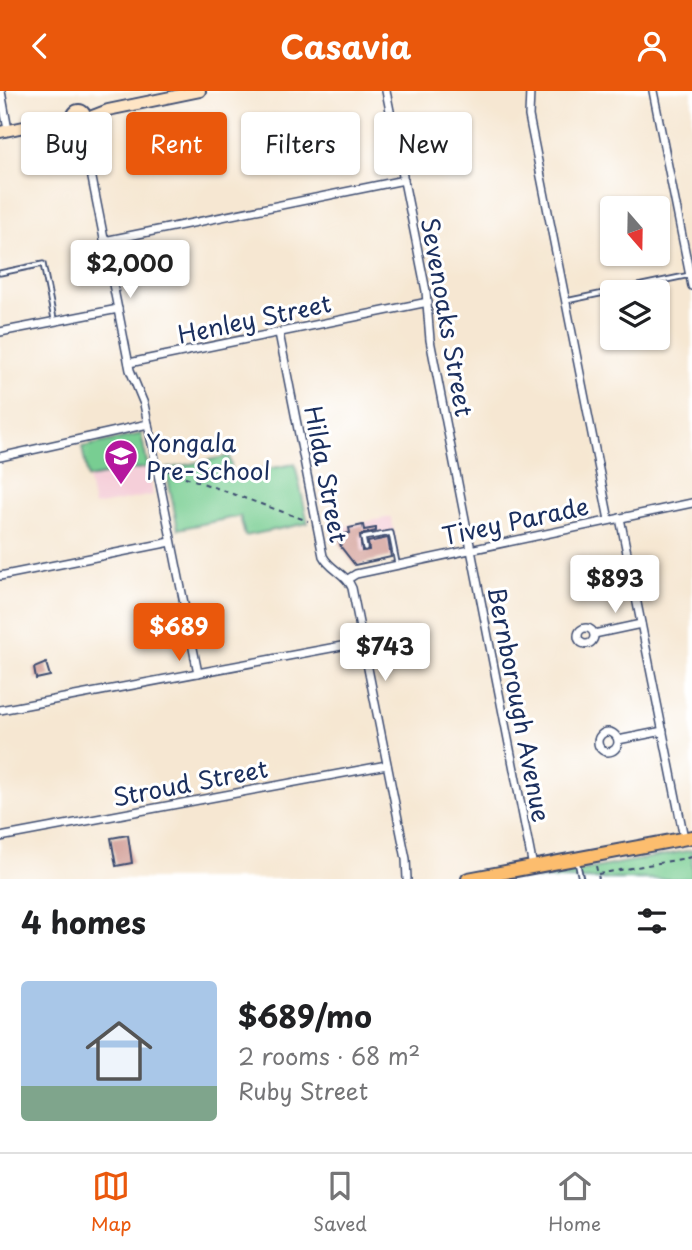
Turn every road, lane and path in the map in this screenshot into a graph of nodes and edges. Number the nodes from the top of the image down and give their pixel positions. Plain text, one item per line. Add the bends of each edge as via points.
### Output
1 (1, 91) edge
2 (200, 91) edge
3 (386, 91) edge
4 (530, 91) edge
5 (653, 91) edge
6 (159, 95) edge
7 (99, 112) edge
8 (4, 131) edge
9 (91, 175) edge
10 (404, 180) junction
11 (104, 241) junction
12 (0, 272) edge
13 (690, 275) junction
14 (692, 286) edge
15 (566, 301) junction
16 (428, 302) junction
17 (118, 309) junction
18 (54, 321) junction
19 (0, 332) edge
20 (279, 333) junction
21 (129, 363) junction
22 (148, 424) junction
23 (0, 457) edge
24 (165, 470) dead end
25 (692, 503) edge
26 (621, 518) junction
27 (308, 520) dead end
28 (609, 520) junction
29 (171, 542) junction
30 (365, 548) dead end
31 (471, 549) junction
32 (398, 565) junction
33 (0, 576) edge
34 (348, 579) junction
35 (642, 624) junction
36 (594, 634) dead end
37 (363, 642) junction
38 (198, 673) junction
39 (0, 710) edge
40 (663, 731) junction
41 (618, 740) dead end
42 (387, 765) junction
43 (0, 837) edge
44 (688, 838) edge
45 (692, 857) edge
46 (577, 859) junction
47 (596, 866) dead end
48 (533, 867) junction
49 (598, 874) junction
50 (410, 879) edge
51 (468, 879) edge
52 (581, 879) edge
53 (598, 879) edge

1 - 8 street
2 - 6 street
3 - 10 street, Sevenoaks Street
4 - 15 street via 529,116
5 - 13 street
6 - 7 street
9 - 11 street
10 - 11 street
10 - 16 street, Sevenoaks Street
11 - 17 street
12 - 18 lane via 43,264
13 - 14 street
13 - 15 lane
15 - 28 street
16 - 20 street, Henley Street
16 - 31 street, Sevenoaks Street via 430,340
17 - 18 street
17 - 21 street
18 - 19 street
20 - 21 street, Henley Street
20 - 34 street, Hilda Street via 323,556
21 - 22 street
22 - 23 street
22 - 29 street
24 - 27 path
25 - 26 street, Tivey Parade
26 - 28 street, Tivey Parade
26 - 35 street
28 - 31 street, Tivey Parade
29 - 33 street
29 - 38 street
30 - 32 lane via 363,538 391,533
31 - 32 street, Tivey Parade
31 - 48 street, Bernborough Avenue
32 - 34 street, Tivey Parade
34 - 37 street
35 - 36 street
35 - 40 street
37 - 38 street
37 - 42 street
38 - 39 street
40 - 41 street
40 - 44 street
42 - 43 street, Stroud Street
42 - 50 street
44 - 46 main road
45 - 49 path
46 - 48 main road
46 - 52 lane
47 - 49 path
48 - 51 main road
49 - 53 path

